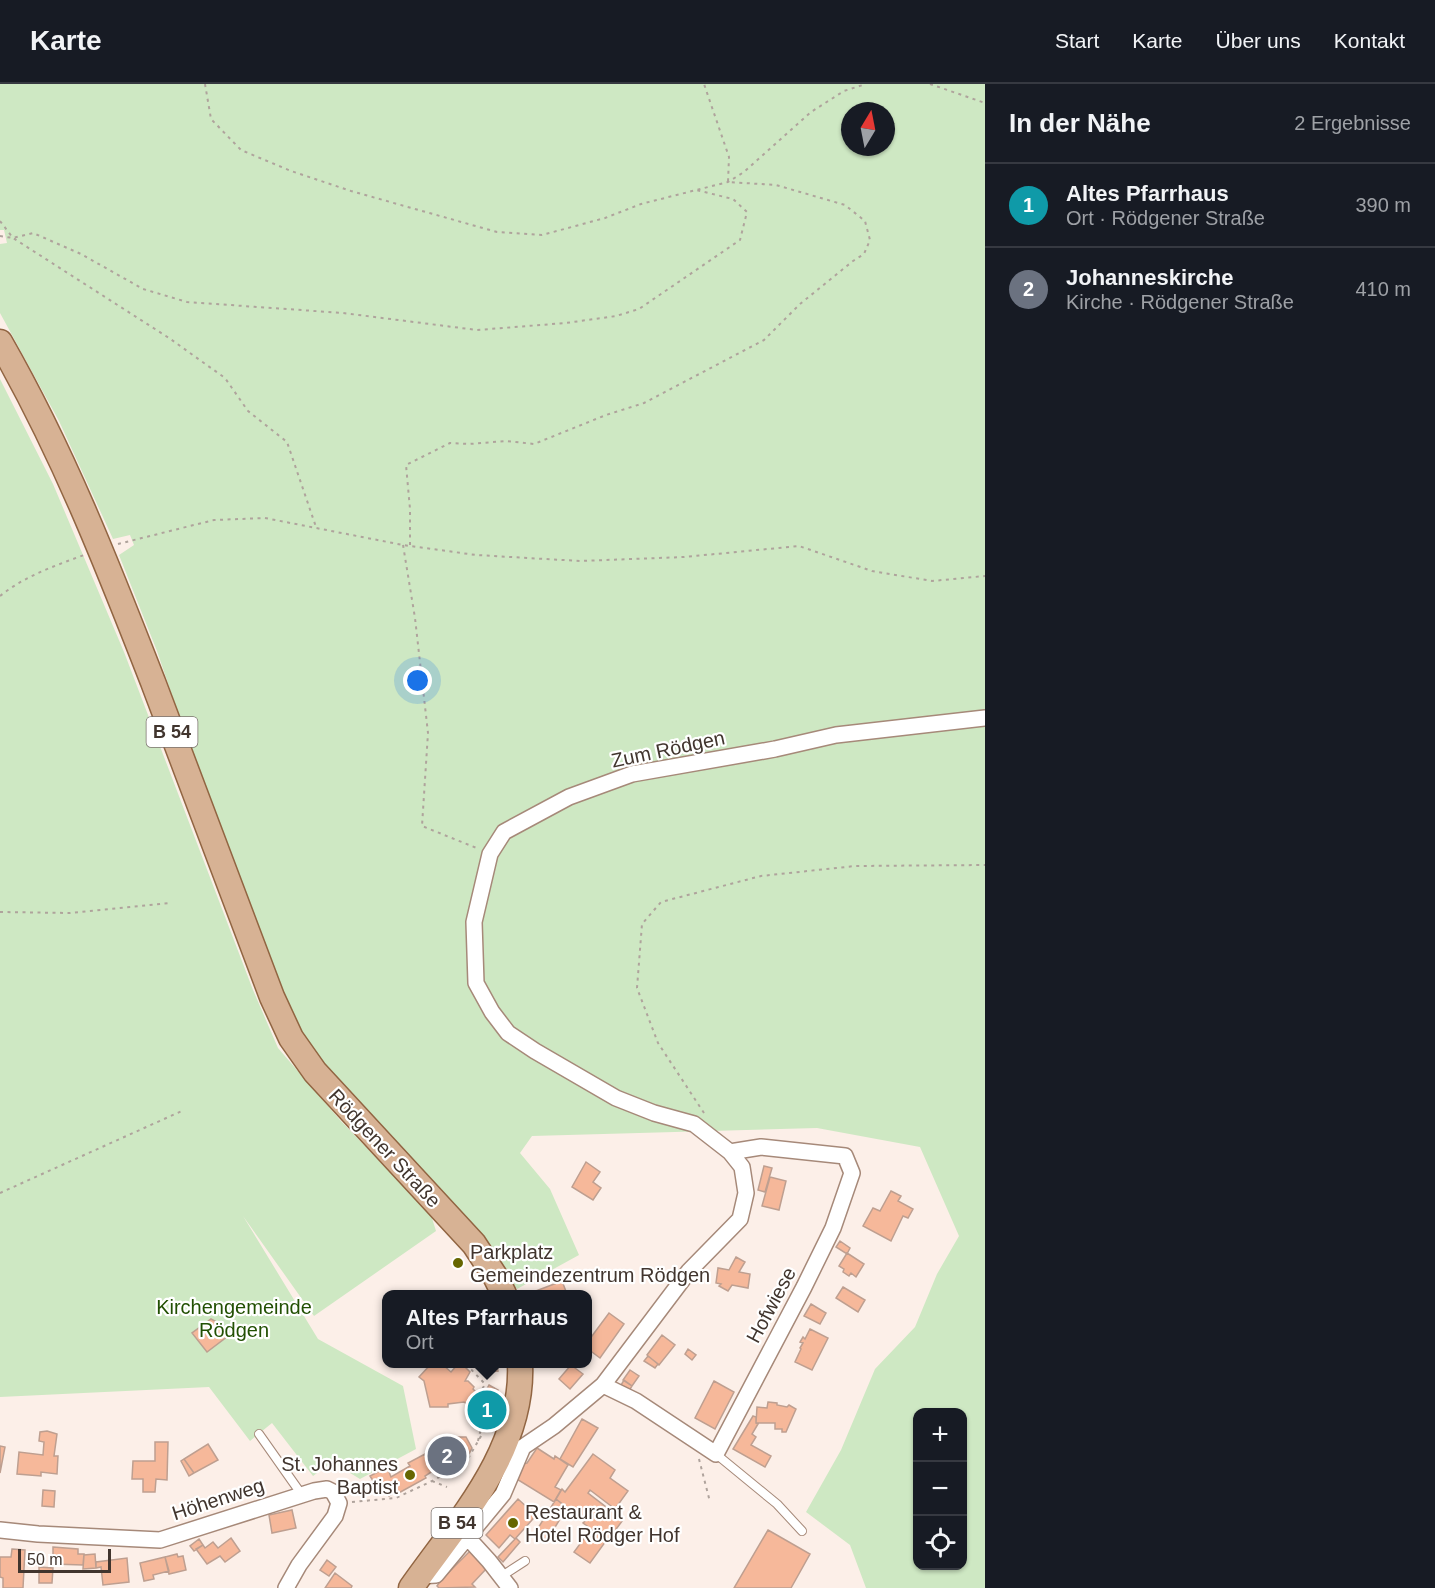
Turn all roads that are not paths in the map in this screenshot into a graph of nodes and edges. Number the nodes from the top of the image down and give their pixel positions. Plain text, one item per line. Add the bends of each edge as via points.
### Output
1 (0, 342) edge
2 (985, 718) edge
3 (730, 1152) junction
4 (502, 1290) edge
5 (520, 1368) edge
6 (603, 1385) junction
7 (259, 1434) dead end
8 (523, 1447) junction
9 (716, 1454) junction
10 (500, 1455) junction
11 (302, 1495) junction
12 (0, 1530) edge
13 (802, 1531) dead end
14 (468, 1538) junction
15 (525, 1562) dead end
16 (415, 1582) edge
17 (506, 1582) edge
18 (286, 1588) edge

1 - 4 main road, Rödgener Straße / B 54 via 32,397 102,550 291,1038 315,1072 474,1244
2 - 3 street, Zum Rödgen via 836,735 633,774 569,797 504,832 490,854 474,922 476,983 508,1033 616,1098 694,1125
3 - 6 street via 742,1167 746,1193 740,1219 689,1271
3 - 9 street, Hofwiese via 761,1147 845,1156 852,1173 833,1228
5 - 10 main road, B 54 via 515,1416
6 - 8 street
6 - 9 street via 636,1401
7 - 11 lane
8 - 10 street
8 - 14 street via 503,1494
9 - 13 lane via 777,1504
10 - 16 main road, B 54 via 481,1490
11 - 12 street, Höhenweg via 160,1540
11 - 18 street, Höhenweg via 327,1489 339,1503 335,1516
14 - 16 street via 436,1575
14 - 17 street
15 - 17 lane

